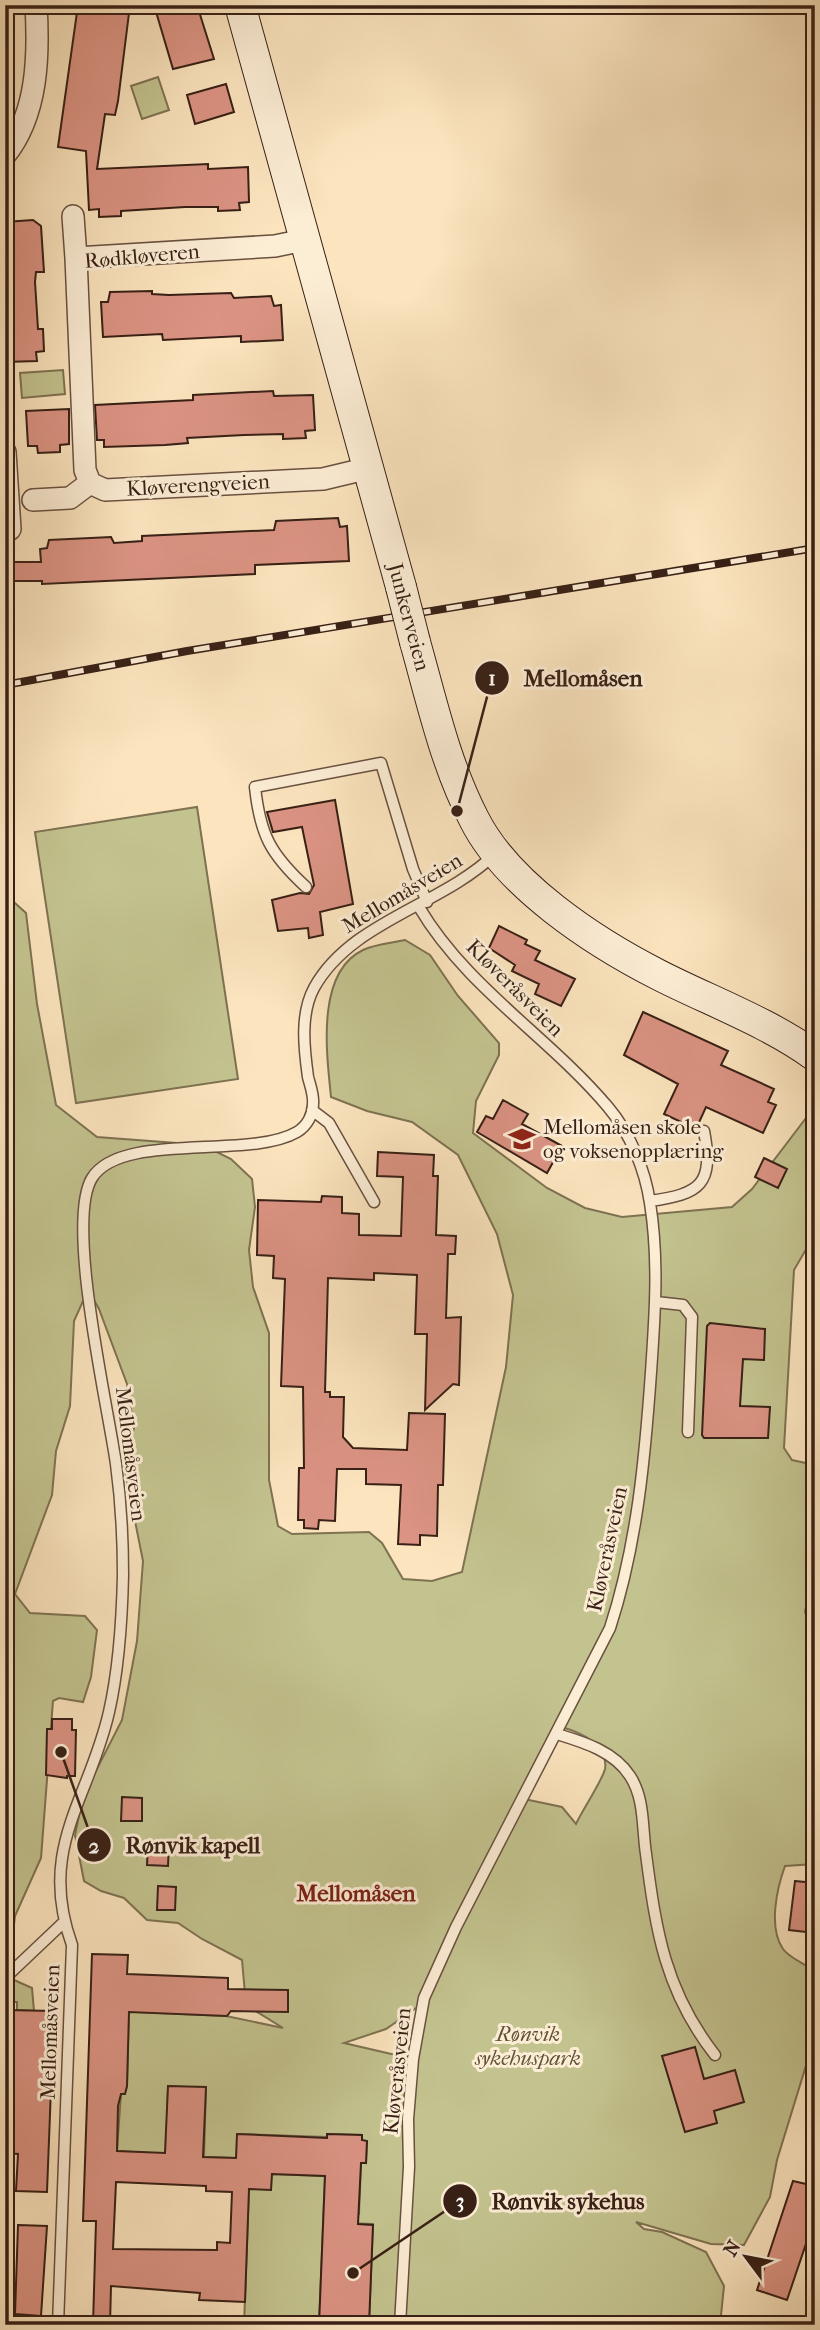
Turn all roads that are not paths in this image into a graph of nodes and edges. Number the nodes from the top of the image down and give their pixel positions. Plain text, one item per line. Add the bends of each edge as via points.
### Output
1 (36, 5) edge
2 (240, 5) edge
3 (7, 150) edge
4 (73, 216) dead end
5 (304, 240) junction
6 (76, 258) junction
7 (5, 452) edge
8 (369, 468) junction
9 (90, 483) junction
10 (33, 500) dead end
11 (10, 528) dead end
12 (497, 853) junction
13 (306, 887) dead end
14 (423, 904) junction
15 (815, 1056) edge
16 (312, 1110) junction
17 (704, 1131) dead end
18 (650, 1200) junction
19 (374, 1202) dead end
20 (656, 1302) junction
21 (688, 1432) dead end
22 (557, 1734) junction
23 (64, 1922) junction
24 (7, 1976) edge
25 (715, 2055) dead end
26 (58, 2325) edge
27 (400, 2325) edge

1 - 3 street via 38,39 26,122
2 - 5 street, Junkerveien
4 - 6 street
5 - 6 street, Rødkløveren via 275,246
5 - 8 street, Junkerveien
6 - 9 street, Rødkløveren via 85,470
7 - 11 street
8 - 9 street, Kløverengveien via 323,479 104,490
8 - 12 street, Junkerveien, bridge via 448,760 474,819
9 - 10 street via 70,498
12 - 14 lane, Mellomåsveien via 476,872
12 - 15 street, Junkerveien via 591,938
13 - 14 lane, Kløveråsveien via 266,842 255,787 381,763
14 - 16 lane, Mellomåsveien via 344,950 312,992 304,1035
14 - 18 lane, Kløveråsveien via 435,934 608,1107 640,1164
16 - 19 lane via 329,1123
16 - 23 lane, Mellomåsveien via 310,1120 297,1132 282,1137 117,1157 94,1175 84,1197 87,1281 116,1464 123,1576 109,1712 62,1848
17 - 18 lane via 709,1156 700,1183 682,1196
18 - 20 lane, Kløveråsveien
20 - 21 lane via 683,1305 692,1317
20 - 22 lane, Kløveråsveien via 648,1424 622,1591 610,1628
22 - 25 lane via 608,1754 629,1774 640,1796 662,1954 698,2033
22 - 27 lane, Kløveråsveien via 424,1998 408,2119
23 - 24 lane
23 - 26 lane, Mellomåsveien via 72,1945

